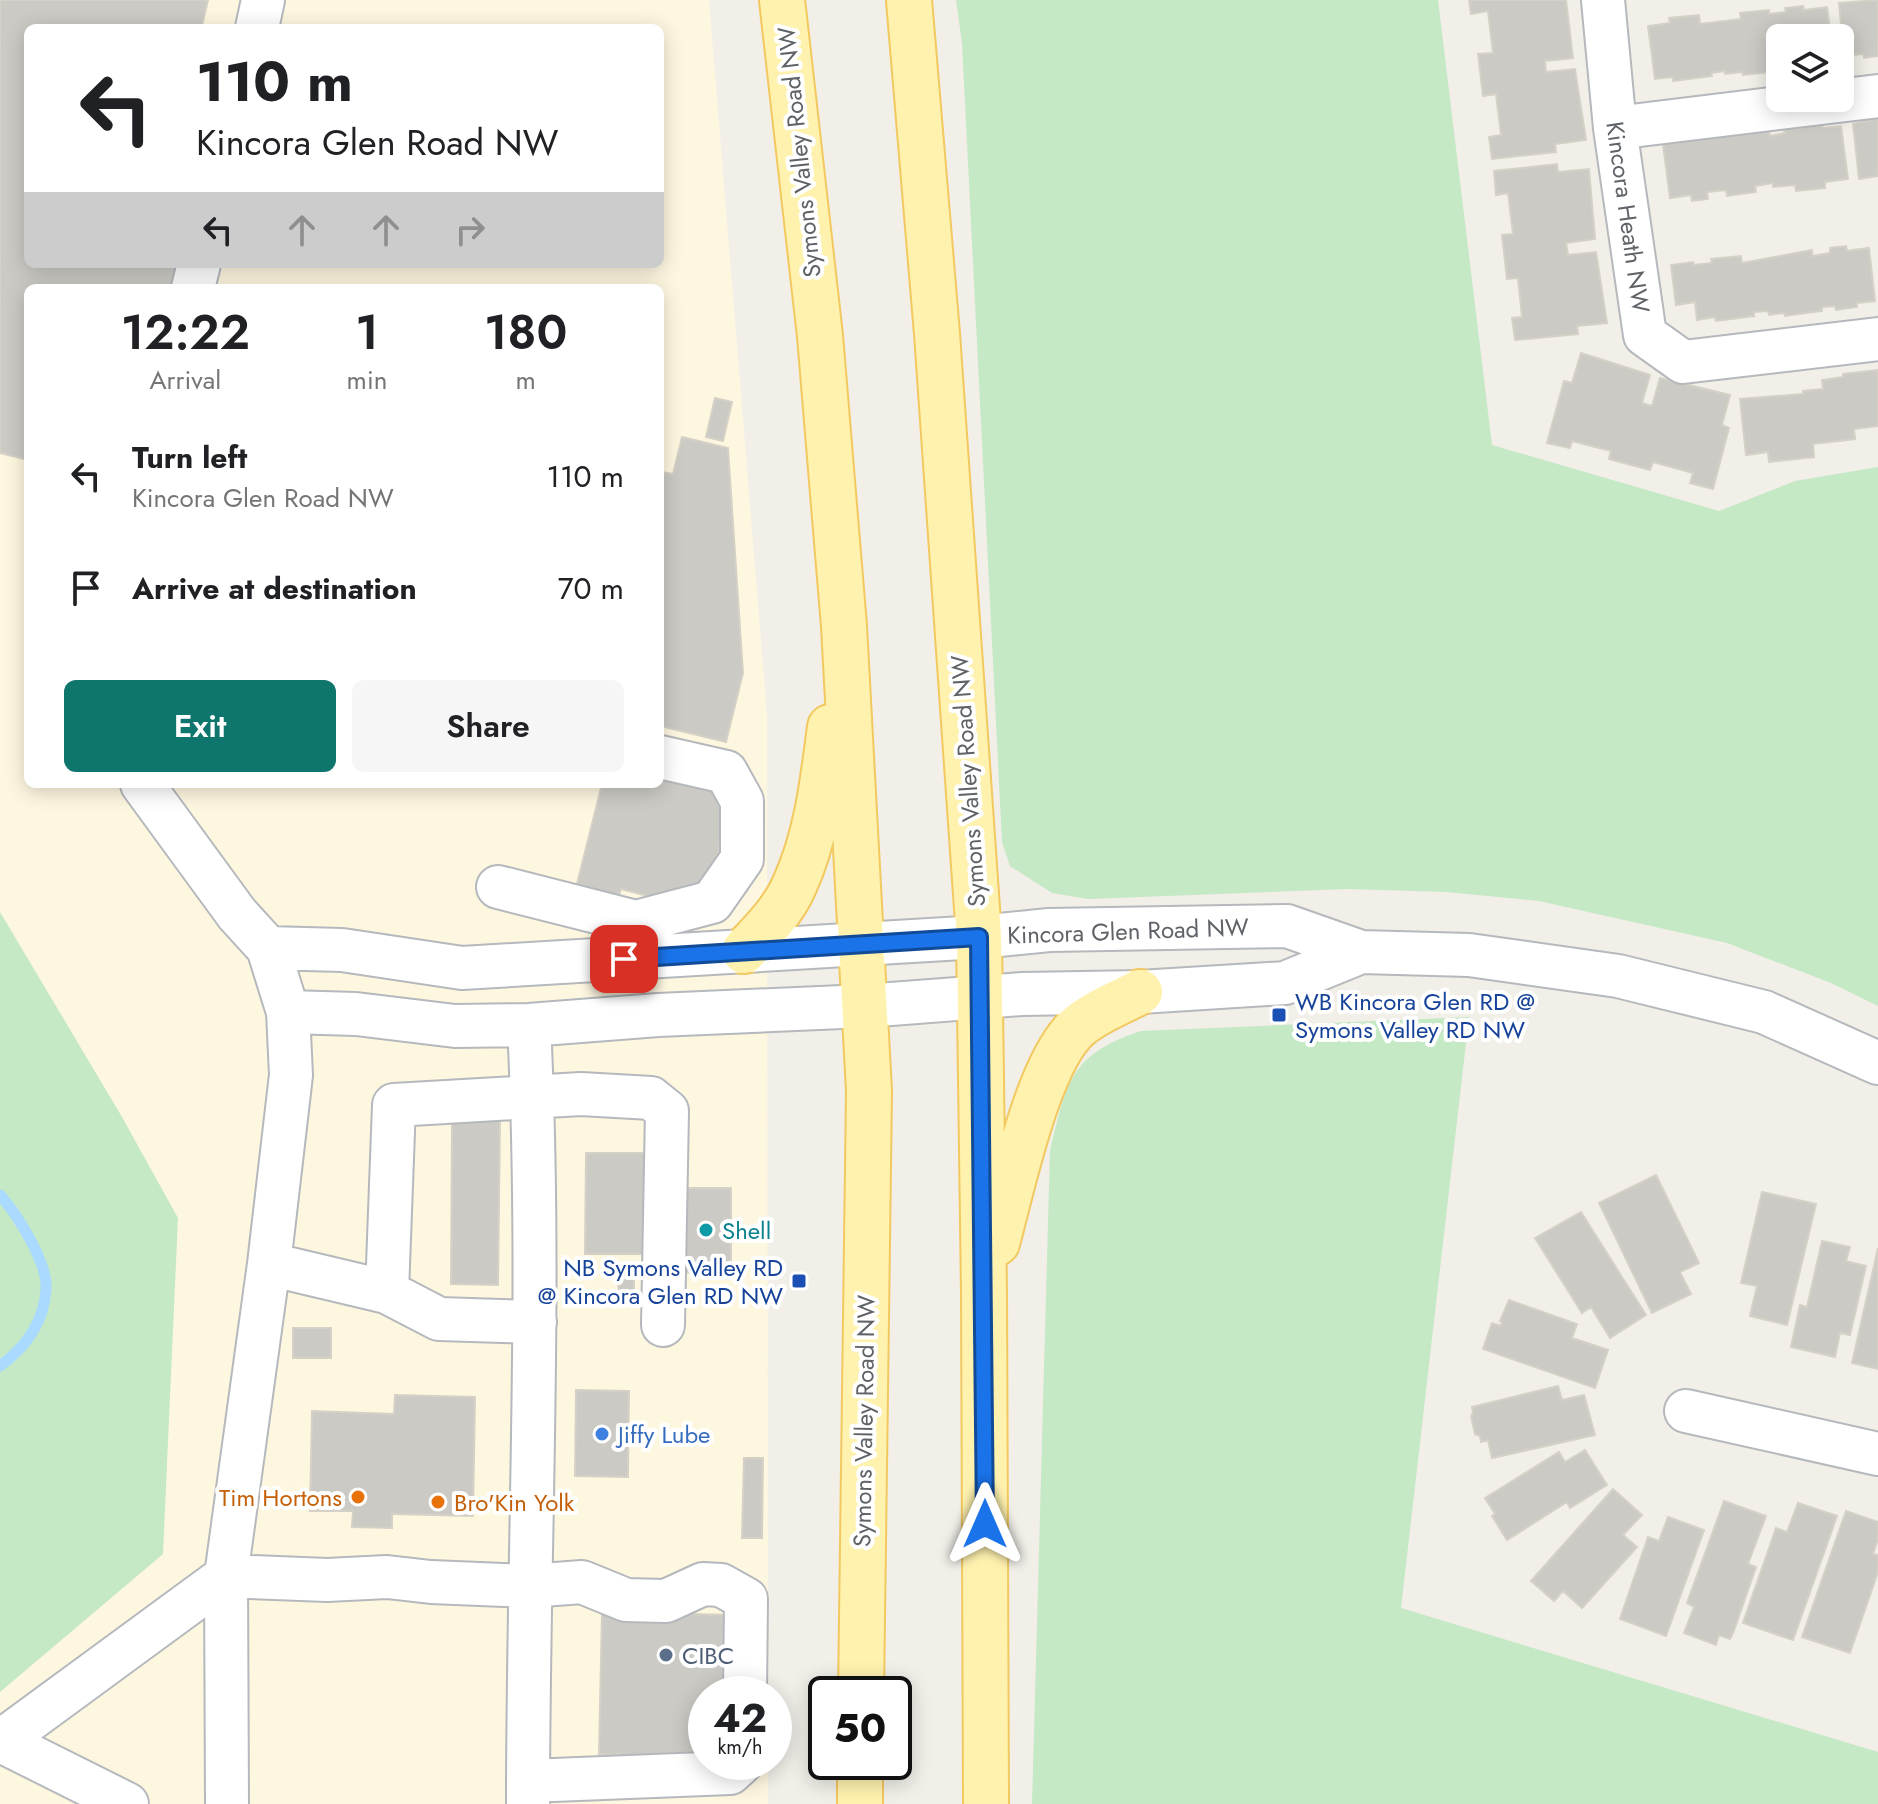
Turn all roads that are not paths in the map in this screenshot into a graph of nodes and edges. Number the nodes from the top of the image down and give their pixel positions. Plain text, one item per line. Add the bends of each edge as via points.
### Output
1 (263, 0) edge
2 (782, 0) edge
3 (909, 0) edge
4 (1603, 0) edge
5 (258, 24) edge
6 (1878, 96) edge
7 (1615, 128) junction
8 (1878, 339) edge
9 (844, 626) junction
10 (664, 758) edge
11 (145, 788) edge
12 (498, 887) dead end
13 (979, 937) junction
14 (862, 944) junction
15 (268, 948) junction
16 (744, 951) junction
17 (1361, 952) junction
18 (1140, 992) junction
19 (981, 998) junction
20 (865, 1006) junction
21 (288, 1012) junction
22 (529, 1025) junction
23 (1878, 1063) edge
24 (532, 1097) junction
25 (269, 1264) junction
26 (387, 1292) junction
27 (984, 1292) junction
28 (535, 1322) junction
29 (663, 1325) dead end
30 (1686, 1411) dead end
31 (1878, 1454) edge
32 (226, 1576) junction
33 (529, 1586) junction
34 (745, 1676) edge
35 (861, 1676) edge
36 (688, 1777) edge
37 (860, 1780) edge
38 (528, 1793) edge
39 (127, 1804) edge
40 (227, 1804) edge
41 (860, 1804) edge
42 (986, 1804) edge

1 - 5 street
2 - 9 main road, Symons Valley Road NW via 820,336
3 - 13 main road, Symons Valley Road NW
4 - 7 street, Kincora Heath NW
6 - 7 street
7 - 8 street, Kincora Heath NW via 1645,335 1683,362
9 - 14 main road, Symons Valley Road NW
9 - 16 main road via 819,811 794,886 774,919
10 - 12 street via 726,772 742,801 742,859 712,902 636,922
11 - 15 street
13 - 14 street, Kincora Glen Road NW
13 - 17 street, Kincora Glen Road NW via 1049,930 1287,926
13 - 19 main road, Symons Valley Road NW
14 - 16 street, Kincora Glen Road NW
14 - 20 main road, Symons Valley Road NW
15 - 16 street, Kincora Glen Road NW via 342,950 462,968
15 - 21 street
17 - 18 street, Kincora Glen Road NW via 1285,983
17 - 23 street, Kincora Glen Road NW via 1469,955 1618,976 1764,1012
18 - 19 street, Kincora Glen Road NW
18 - 27 main road via 1080,1025 1041,1088
19 - 20 street, Kincora Glen Road NW
19 - 27 main road, Symons Valley Road NW
20 - 22 street, Kincora Glen Road NW
20 - 35 main road, Symons Valley Road NW via 869,1091
21 - 22 street, Kincora Glen Road NW via 455,1026
21 - 25 street via 291,1075
22 - 24 street
24 - 26 street via 394,1105
24 - 28 street
24 - 29 street via 651,1098 667,1111
25 - 26 street
25 - 32 street
26 - 28 street via 439,1319
27 - 42 main road, Symons Valley Road NW
28 - 33 street
30 - 31 street
32 - 33 street via 387,1577
32 - 39 street via 1,1741
32 - 40 street
33 - 34 street via 582,1582 626,1600 666,1601 703,1584 721,1585 746,1599
33 - 38 street
36 - 38 street
37 - 41 main road

